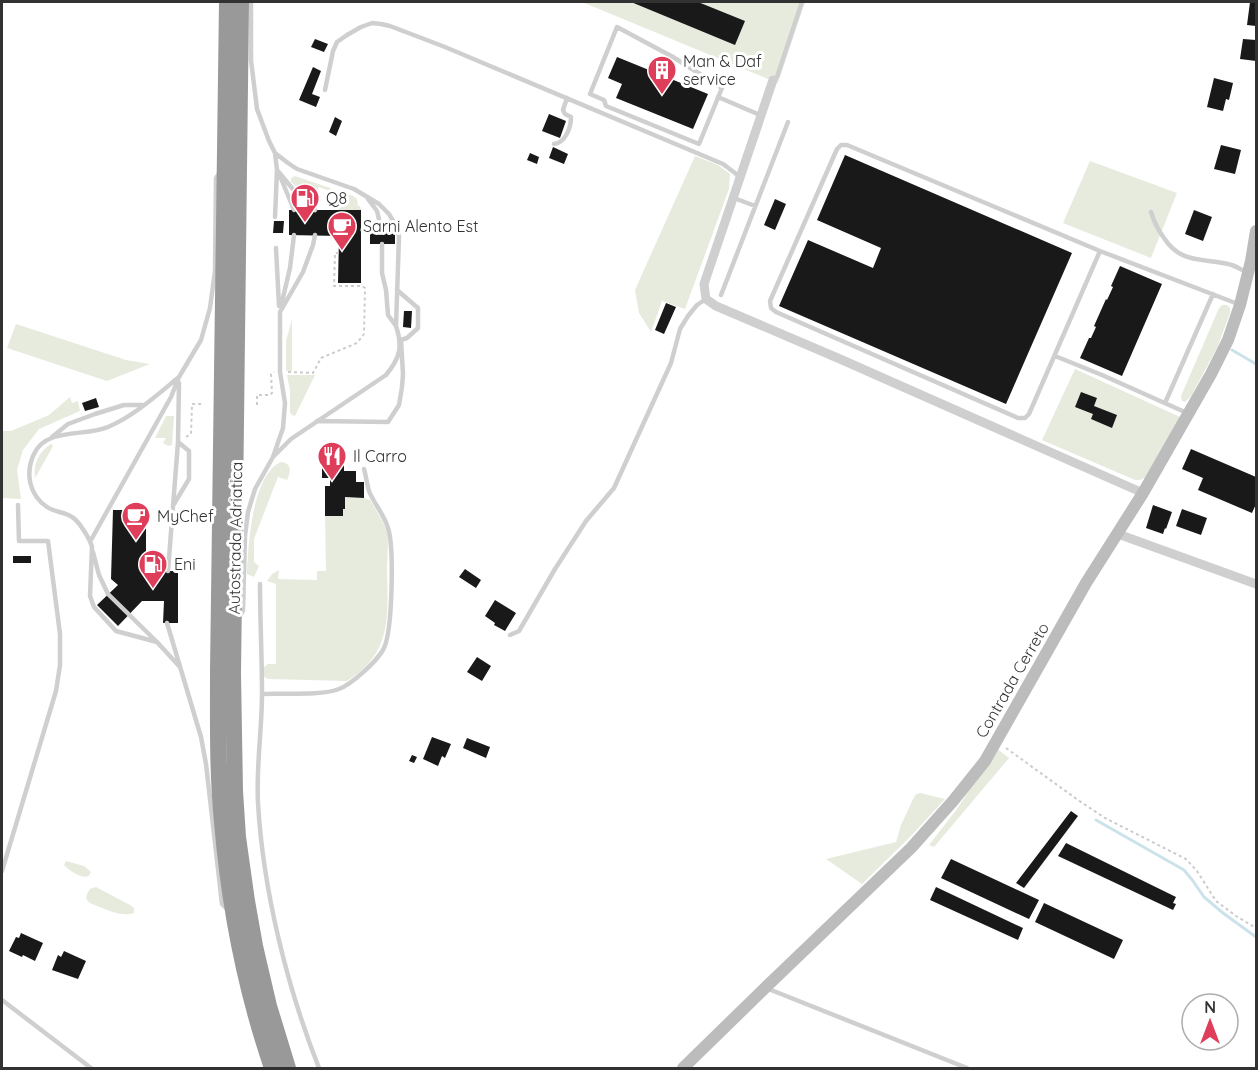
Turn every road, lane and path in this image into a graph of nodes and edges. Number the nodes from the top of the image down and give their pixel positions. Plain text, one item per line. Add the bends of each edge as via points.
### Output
1 (227, 2) edge
2 (242, 2) edge
3 (251, 2) edge
4 (802, 2) edge
5 (773, 80) joint
6 (326, 90) dead end
7 (718, 97) junction
8 (567, 98) junction
9 (761, 115) junction
10 (788, 122) dead end
11 (554, 144) dead end
12 (275, 153) junction
13 (224, 167) junction
14 (277, 170) junction
15 (740, 179) junction
16 (366, 196) junction
17 (734, 198) junction
18 (755, 206) junction
19 (294, 210) dead end
20 (315, 210) dead end
21 (1151, 212) dead end
22 (275, 217) dead end
23 (1257, 231) edge
24 (382, 232) dead end
25 (294, 235) dead end
26 (315, 236) dead end
27 (382, 244) dead end
28 (276, 248) dead end
29 (1100, 251) junction
30 (339, 253) dead end
31 (1248, 273) junction
32 (397, 291) junction
33 (1212, 294) junction
34 (721, 295) dead end
35 (706, 298) junction
36 (1240, 305) junction
37 (280, 312) junction
38 (396, 326) junction
39 (401, 340) junction
40 (1055, 356) junction
41 (280, 372) junction
42 (180, 377) junction
43 (1165, 403) junction
44 (204, 404) dead end
45 (144, 405) junction
46 (257, 405) dead end
47 (1189, 414) junction
48 (317, 421) junction
49 (50, 438) junction
50 (178, 442) junction
51 (273, 457) junction
52 (364, 469) dead end
53 (1143, 493) junction
54 (18, 505) dead end
55 (173, 506) junction
56 (1118, 534) junction
57 (91, 540) junction
58 (92, 547) junction
59 (168, 571) dead end
60 (260, 584) dead end
61 (1257, 584) edge
62 (167, 623) dead end
63 (234, 624) junction
64 (510, 634) dead end
65 (157, 642) junction
66 (179, 666) junction
67 (262, 694) junction
68 (996, 741) junction
69 (2, 871) edge
70 (233, 917) junction
71 (1257, 928) edge
72 (765, 987) junction
73 (2, 1000) edge
74 (91, 1068) edge
75 (272, 1068) edge
76 (288, 1068) edge
77 (319, 1068) edge
78 (683, 1068) edge
79 (967, 1068) edge

1 - 13 highway, Autostrada Adriatica
2 - 63 highway, Autostrada Adriatica
3 - 12 lane via 254,92
4 - 5 lane
5 - 9 street
6 - 8 lane via 337,42 372,23 401,30
7 - 7 lane via 699,144 606,106 604,100 590,94 617,27 722,88
7 - 9 lane
8 - 11 lane via 563,110 571,122 563,142
8 - 15 lane via 723,164
9 - 15 street
10 - 18 lane
12 - 14 lane
12 - 16 lane via 297,169
13 - 42 lane via 216,178 215,271 210,308 201,340
13 - 70 highway, Autostrada Adriatica via 218,744
14 - 19 lane
14 - 20 lane
14 - 22 lane
15 - 17 street
16 - 24 lane via 377,211
16 - 32 lane via 389,214 396,226
17 - 18 lane
17 - 35 street via 704,284
18 - 34 lane
21 - 31 lane via 1175,251 1229,264
23 - 31 main road, Contrada Cerreto
25 - 37 lane
26 - 37 lane via 303,272
27 - 38 lane via 388,315
28 - 37 lane
29 - 33 lane
29 - 40 lane
29 - 40 lane via 841,145 770,301 776,312 1018,418 1029,414
30 - 41 path via 335,253 334,286 365,288 364,334 357,343 321,358 313,373
31 - 36 main road, Contrada Cerreto
32 - 38 lane
32 - 39 lane via 418,308 418,328
33 - 36 lane
33 - 43 lane
35 - 53 street via 716,306
35 - 64 lane via 680,329 671,363 614,488 586,521 519,631
36 - 47 main road, Contrada Cerreto via 1228,340
37 - 41 lane
38 - 39 lane
39 - 48 lane via 396,363 386,375
39 - 48 lane via 402,387 399,405 388,422
40 - 43 lane
41 - 46 path via 271,374 272,393 257,395
41 - 51 lane via 285,403 283,428
42 - 45 lane
42 - 50 lane
42 - 57 lane
43 - 47 lane
44 - 50 path via 192,404 191,434
45 - 49 lane via 105,428
45 - 49 lane via 124,405 94,414 68,424
47 - 53 main road, Contrada Cerreto
48 - 51 lane
49 - 57 lane via 33,454 30,471 34,495 47,507 74,517
50 - 55 lane
50 - 55 lane via 189,451 189,479
51 - 63 lane via 255,489 248,513 243,611
52 - 67 lane via 391,542 390,610 383,649 341,689 327,693
53 - 56 main road, Contrada Cerreto
54 - 69 lane via 19,541 48,541 60,665
55 - 59 lane
56 - 61 street
56 - 68 main road, Contrada Cerreto
57 - 58 lane
58 - 65 lane via 108,594
58 - 65 lane via 90,596 94,607 117,631
60 - 67 lane
62 - 66 lane
63 - 76 highway, Autostrada Adriatica via 238,837 255,946
65 - 66 lane
66 - 70 lane via 206,764 222,904
67 - 77 lane via 258,800 264,865 286,968
68 - 71 path via 1105,818 1186,859 1216,901
68 - 72 main road, Contrada Cerreto via 953,801 911,848
70 - 75 highway, Autostrada Adriatica via 247,984
72 - 78 main road, Contrada Cerreto
72 - 79 lane
73 - 74 lane

